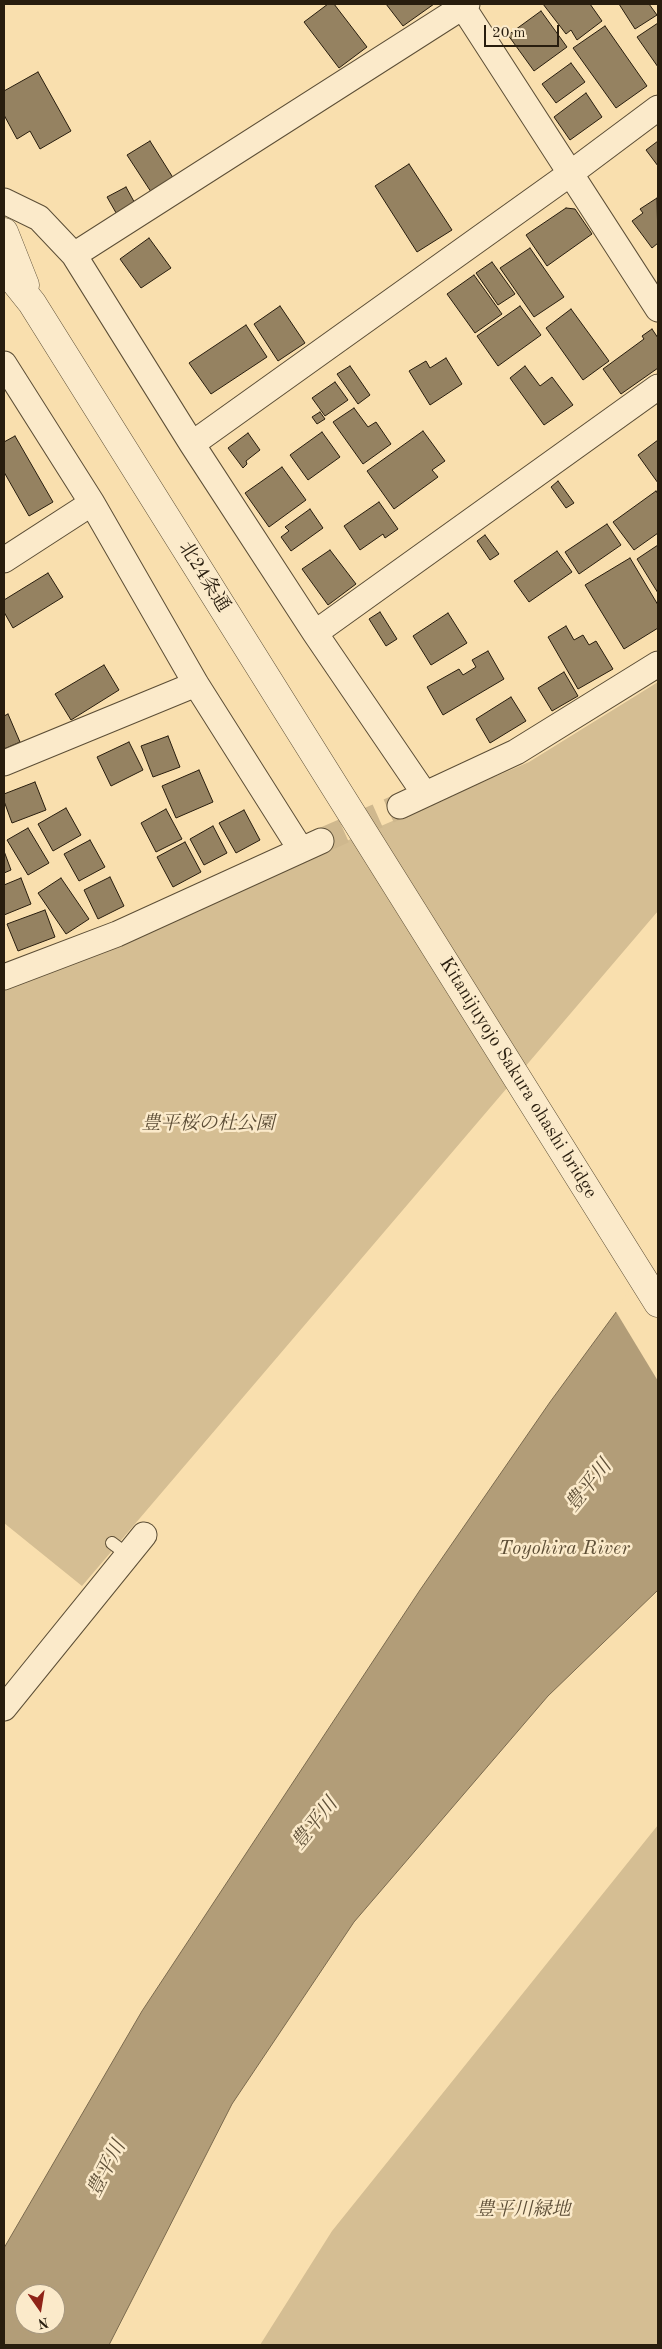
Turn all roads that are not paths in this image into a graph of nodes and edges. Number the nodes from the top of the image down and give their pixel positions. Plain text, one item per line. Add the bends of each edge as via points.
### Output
1 (464, 5) edge
2 (658, 108) edge
3 (571, 173) junction
4 (4, 201) edge
5 (4, 232) edge
6 (74, 255) junction
7 (4, 268) edge
8 (32, 303) junction
9 (658, 309) edge
10 (4, 364) edge
11 (658, 387) edge
12 (192, 444) junction
13 (92, 503) junction
14 (7, 552) edge
15 (315, 633) junction
16 (658, 664) edge
17 (196, 684) junction
18 (4, 764) edge
19 (424, 793) junction
20 (400, 806) tunnel mouth
21 (377, 852) joint
22 (4, 977) edge
23 (658, 1303) edge
24 (144, 1535) dead end
25 (4, 1708) edge

1 - 3 street
1 - 6 street
2 - 3 street
3 - 9 street
3 - 12 street
4 - 6 street via 39,218
5 - 8 street
6 - 12 street
7 - 8 street
8 - 21 street, 北24条通
10 - 13 street
11 - 15 street
12 - 15 street
13 - 14 street
13 - 17 street
15 - 19 street
16 - 19 street via 516,752
17 - 18 street
17 - 22 street via 311,846 117,934
19 - 20 street
21 - 23 street, Kitanijuyojo Sakura ohashi bridge
24 - 25 street via 120,1549

